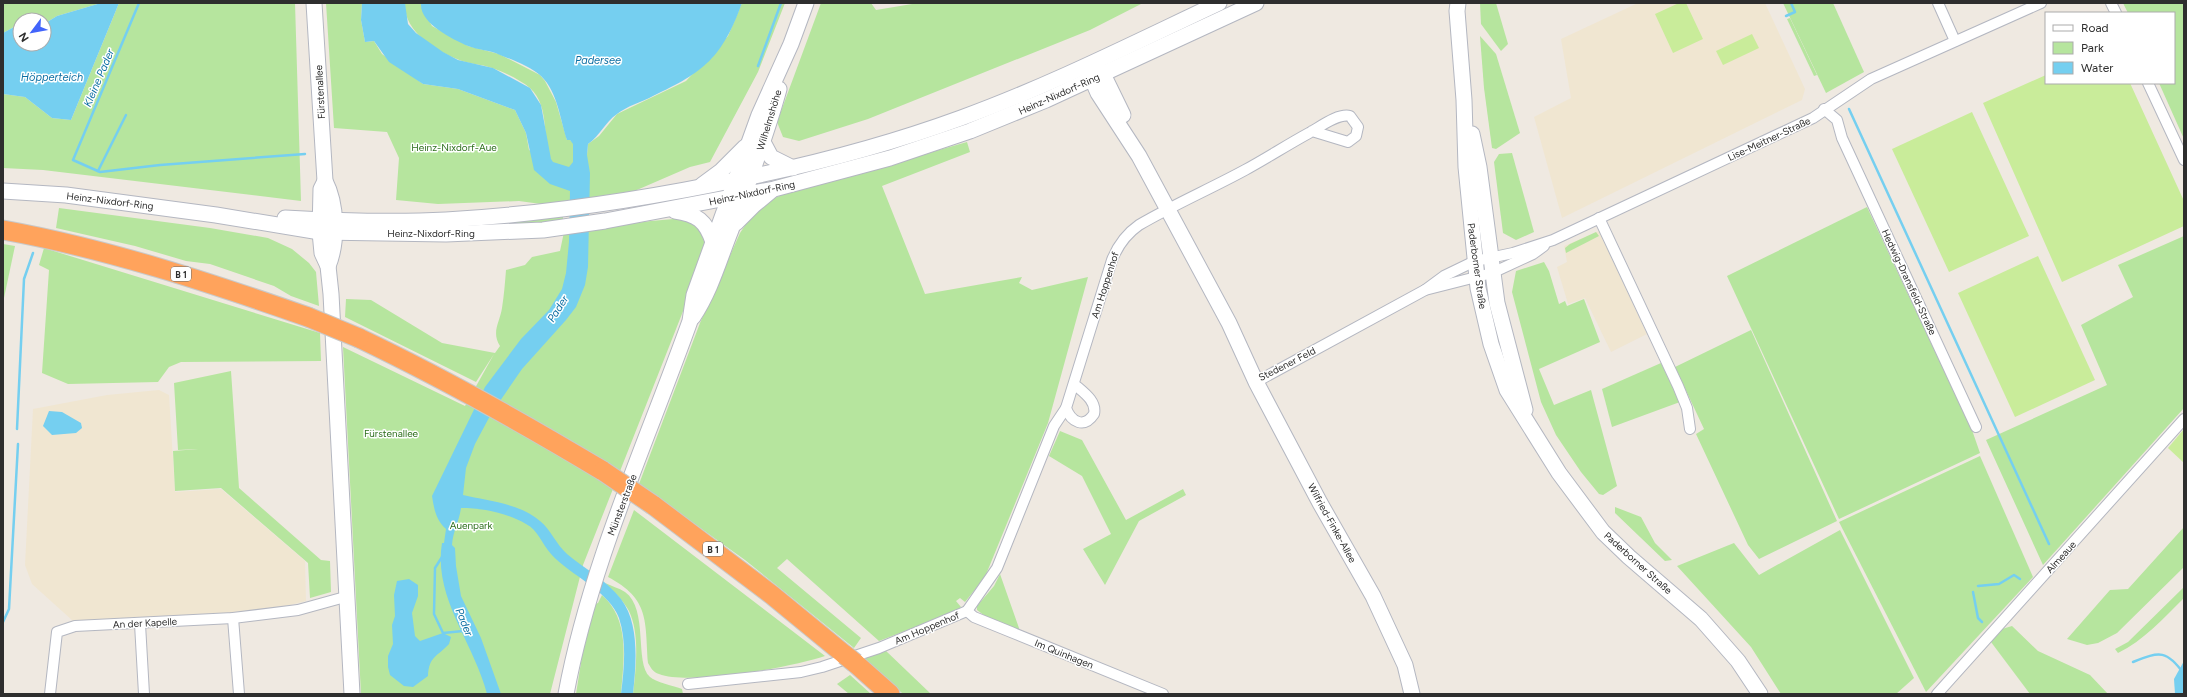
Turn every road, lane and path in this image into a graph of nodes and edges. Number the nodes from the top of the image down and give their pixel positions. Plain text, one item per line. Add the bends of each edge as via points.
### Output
1 (314, 3) edge
2 (806, 3) edge
3 (1219, 3) edge
4 (1256, 3) edge
5 (1938, 3) edge
6 (2041, 3) edge
7 (2111, 3) edge
8 (1456, 6) edge
9 (2116, 12) edge
10 (1955, 41) junction
11 (1090, 63) junction
12 (1098, 77) junction
13 (2148, 84) edge
14 (1464, 100) junction
15 (1827, 112) junction
16 (1312, 131) dead end
17 (756, 142) junction
18 (2184, 160) edge
19 (793, 168) junction
20 (750, 177) junction
21 (736, 180) junction
22 (698, 188) junction
23 (774, 189) junction
24 (3, 191) edge
25 (736, 197) junction
26 (668, 210) junction
27 (1167, 210) junction
28 (1599, 218) junction
29 (327, 226) junction
30 (731, 228) junction
31 (5, 230) edge
32 (1553, 240) junction
33 (713, 242) junction
34 (1490, 258) junction
35 (1475, 261) junction
36 (1492, 273) junction
37 (1477, 277) junction
38 (1425, 290) junction
39 (690, 321) junction
40 (1256, 382) junction
41 (1074, 384) junction
42 (1066, 408) junction
43 (2184, 419) edge
44 (1528, 423) junction
45 (1976, 427) dead end
46 (1690, 429) dead end
47 (345, 597) junction
48 (967, 611) junction
49 (233, 618) junction
50 (140, 624) junction
51 (1405, 665) junction
52 (688, 684) dead end
53 (50, 694) edge
54 (144, 694) edge
55 (238, 694) edge
56 (352, 694) edge
57 (566, 694) edge
58 (890, 694) edge
59 (1163, 694) edge
60 (1412, 694) edge
61 (1421, 694) edge
62 (1760, 694) edge
63 (1937, 694) edge

1 - 29 main road, Fürstenallee via 325,181 321,190
2 - 17 main road, Wilhelmshöhe
3 - 11 main road, Heinz-Nixdorf-Ring
4 - 12 main road, Heinz-Nixdorf-Ring
5 - 10 street
6 - 10 street, Lise-Meitner-Straße
7 - 9 street
8 - 14 main road, Paderborner Straße
10 - 15 street, Lise-Meitner-Straße via 1871,79
11 - 12 main road, Stedener Feld via 1096,66
11 - 19 main road, Heinz-Nixdorf-Ring via 961,118 858,151
12 - 23 main road, Heinz-Nixdorf-Ring via 970,131 856,168
12 - 27 main road, Stedener Feld via 1131,132 1139,156
13 - 18 street
14 - 34 main road, Paderborner Straße via 1479,167
14 - 35 main road, Paderborner Straße via 1466,167
15 - 28 street, Lise-Meitner-Straße
15 - 45 street, Hedwig-Dransfeld-Straße via 1836,134 1842,138
16 - 27 street via 1246,170
17 - 19 main road via 771,157
17 - 20 main road, Wilhelmshöhe
17 - 21 main road, Wilhelmshöhe
17 - 22 main road
19 - 20 main road, Heinz-Nixdorf-Ring
20 - 21 main road, Heinz-Nixdorf-Ring
20 - 25 main road, Wilhelmshöhe
21 - 22 main road, Heinz-Nixdorf-Ring
21 - 25 main road, Münsterstraße
22 - 29 main road, Heinz-Nixdorf-Ring via 604,204 542,211 445,220
23 - 25 main road, Heinz-Nixdorf-Ring
23 - 30 main road via 754,204
24 - 29 main road, Heinz-Nixdorf-Ring via 66,195 216,215
25 - 26 main road, Heinz-Nixdorf-Ring
25 - 30 main road, Münsterstraße
25 - 33 main road, Münsterstraße
26 - 29 main road, Heinz-Nixdorf-Ring via 543,230 446,234
26 - 33 main road via 687,212 700,218 709,230
27 - 40 main road, Stedener Feld via 1229,323
27 - 41 street, Am Hoppenhof via 1138,225 1119,245 1108,270
28 - 32 street, Lise-Meitner-Straße
28 - 46 street via 1678,386 1687,408
29 - 47 main road, Fürstenallee via 322,252 328,266
30 - 39 main road, Münsterstraße via 704,300
31 - 58 highway, B 1, bridge via 52,239 173,271 308,316 460,388 603,471 653,505 760,585
32 - 34 street, Lise-Meitner-Straße
32 - 36 street, Lise-Meitner-Straße via 1533,254
33 - 39 main road, Münsterstraße via 694,295
34 - 35 street, Stedener Feld
34 - 36 main road, Paderborner Straße
35 - 37 main road, Paderborner Straße
35 - 38 street, Stedener Feld via 1444,276
36 - 37 street, Lise-Meitner-Straße
36 - 44 main road, Paderborner Straße via 1500,320
37 - 38 street, Stedener Feld
37 - 44 main road, Paderborner Straße via 1496,360 1507,390
38 - 40 street, Stedener Feld
39 - 57 main road, Münsterstraße via 591,591
40 - 51 main road, Wilfried-Finke-Allee via 1372,596
41 - 42 street, Am Hoppenhof
41 - 42 street via 1091,401 1094,414 1085,422 1079,423 1070,416
42 - 48 street, Am Hoppenhof via 1054,426 997,568
43 - 63 street, Almeaue
44 - 62 main road, Paderborner Straße via 1559,473 1603,532 1701,619 1738,661
47 - 49 street, An der Kapelle via 298,610
47 - 56 main road, Fürstenallee
48 - 52 street, Am Hoppenhof via 879,648 822,667 801,672
48 - 59 street, Im Quinhagen via 980,619
49 - 50 street, An der Kapelle
49 - 55 street
50 - 53 street, An der Kapelle via 75,626 57,632
50 - 54 street
51 - 60 main road, Wilfried-Finke-Allee
51 - 61 main road, Wilfried-Finke-Allee via 1416,679

